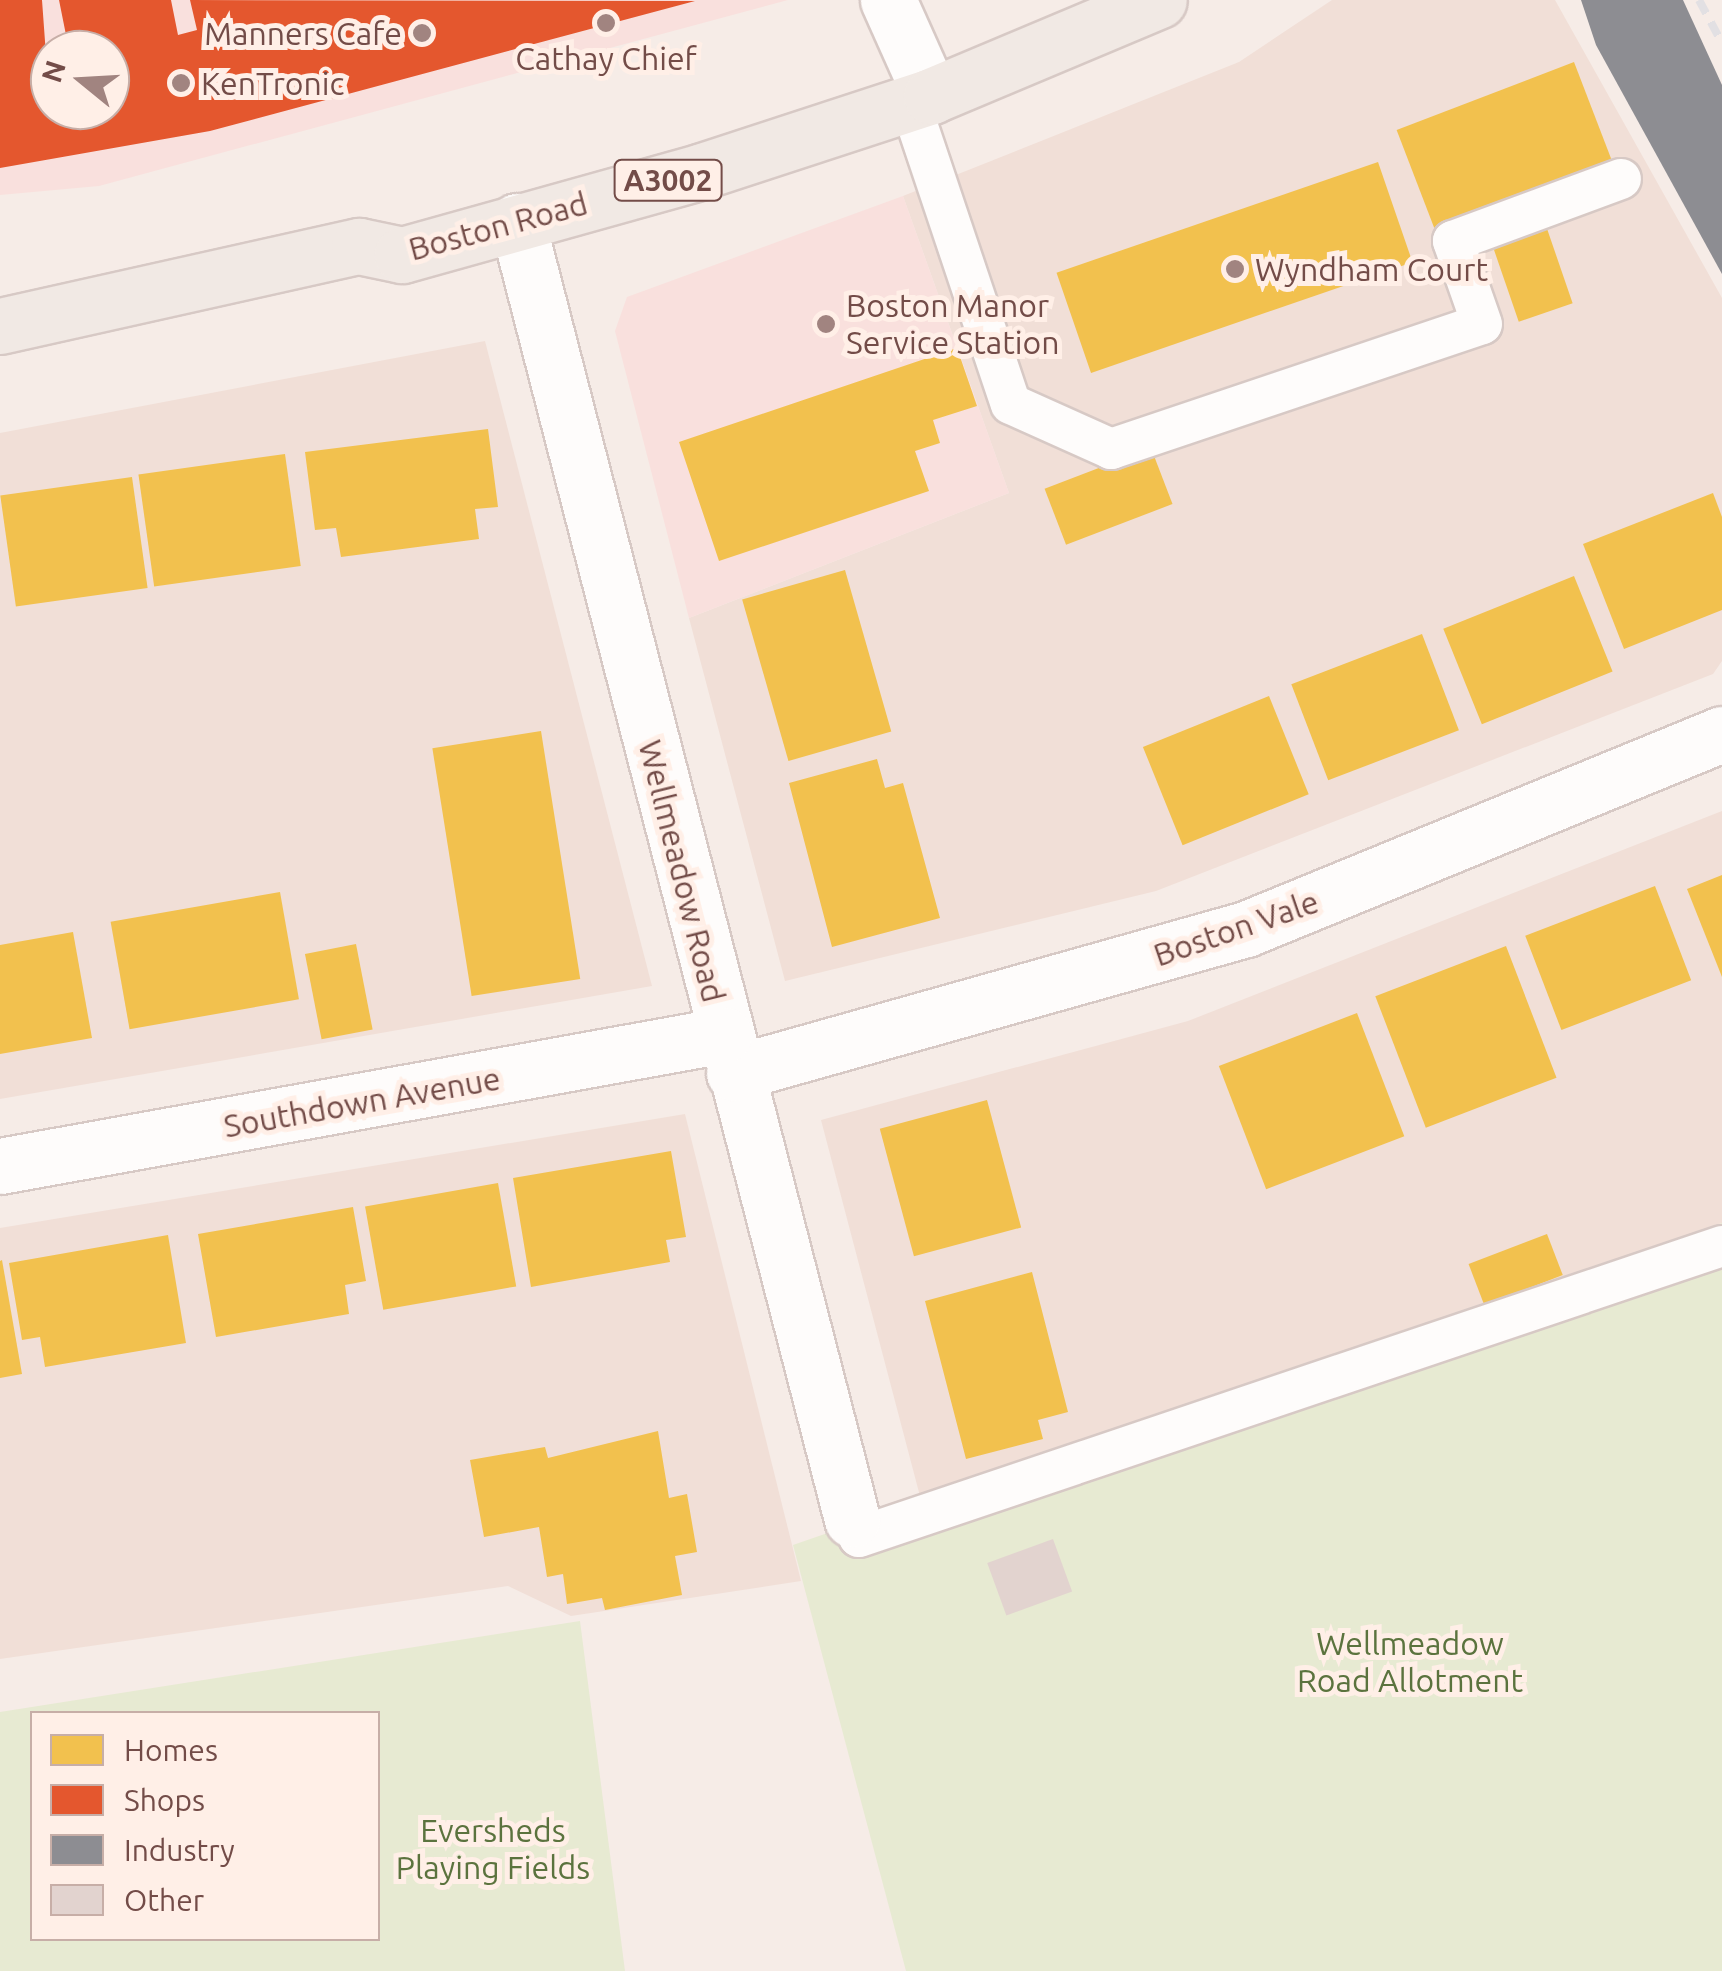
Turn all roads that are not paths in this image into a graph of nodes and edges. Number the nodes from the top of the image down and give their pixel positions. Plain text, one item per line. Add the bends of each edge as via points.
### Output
1 (888, 0) edge
2 (1159, 0) edge
3 (920, 99) junction
4 (1621, 179) dead end
5 (517, 221) junction
6 (0, 326) edge
7 (1722, 734) edge
8 (729, 1054) junction
9 (0, 1166) edge
10 (1722, 1246) edge
11 (852, 1519) joint

1 - 3 street
2 - 3 main road, A3002
3 - 4 lane via 1011,404 1111,449 1482,324 1452,242
3 - 5 main road, Boston Road / A3002 via 702,171
5 - 6 main road, Boston Road / A3002 via 402,255 359,246
5 - 8 street, Wellmeadow Road
7 - 8 street, Boston Vale via 1246,930
8 - 9 street, Southdown Avenue
8 - 11 street, Wellmeadow Road
10 - 11 lane via 860,1536

